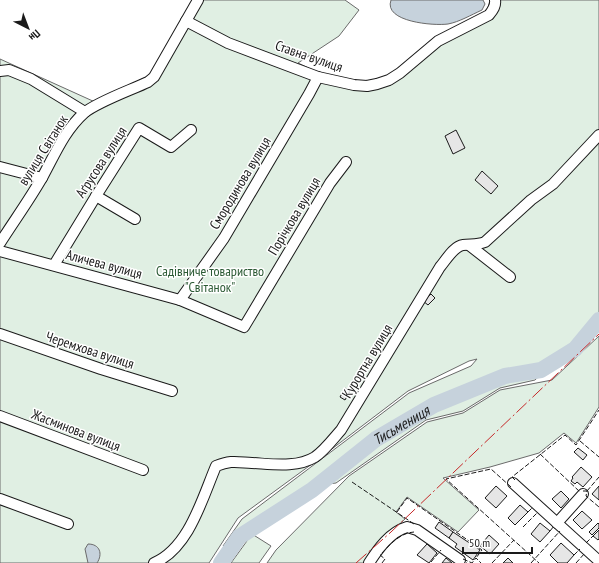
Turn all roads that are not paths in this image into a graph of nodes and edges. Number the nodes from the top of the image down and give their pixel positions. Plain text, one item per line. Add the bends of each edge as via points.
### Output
1 (198, 0) edge
2 (495, 0) edge
3 (186, 21) junction
4 (0, 71) edge
5 (318, 77) junction
6 (85, 112) junction
7 (190, 130) dead end
8 (599, 135) edge
9 (346, 162) dead end
10 (0, 167) edge
11 (42, 178) junction
12 (96, 196) junction
13 (135, 220) dead end
14 (0, 243) edge
15 (469, 245) junction
16 (0, 251) edge
17 (54, 265) junction
18 (510, 277) dead end
19 (180, 300) junction
20 (244, 327) joint
21 (0, 334) edge
22 (172, 391) dead end
23 (0, 416) edge
24 (143, 470) dead end
25 (513, 483) dead end
26 (582, 494) dead end
27 (0, 499) edge
28 (557, 522) junction
29 (68, 524) dead end
30 (460, 560) dead end
31 (599, 561) edge
32 (369, 562) edge
33 (154, 563) edge

1 - 3 street, вулиця Світанок
2 - 5 street, Ставна вулиця via 495,6 489,15 438,41 389,80 377,84 354,85
3 - 5 street, Ставна вулиця via 228,43
3 - 6 street, вулиця Світанок via 154,77
4 - 6 street via 10,70 31,79
5 - 19 street, Смородинова вулиця via 224,238
6 - 11 street, вулиця Світанок via 64,137
7 - 12 street, Аґрусова вулиця via 171,147 139,128
8 - 15 street, Курортна вулиця via 553,184 531,200 485,242
9 - 20 street, Порічкова вулиця via 330,183
10 - 11 street
11 - 14 street, вулиця Світанок
12 - 13 street
12 - 17 street, Аґрусова вулиця
15 - 18 street
15 - 33 street, Курортна вулиця via 461,245 454,250 440,267 341,430 329,444 315,456 302,462 279,465 228,461 216,466 183,540 173,552
16 - 17 street, Аличева вулиця
17 - 19 street, Аличева вулиця
19 - 20 street, Аличева вулиця
21 - 22 street, Черемхова вулиця
23 - 24 street, Жасминова вулиця
25 - 28 street
26 - 28 street
27 - 29 street
28 - 31 street
30 - 32 street via 417,530 407,527 392,535

